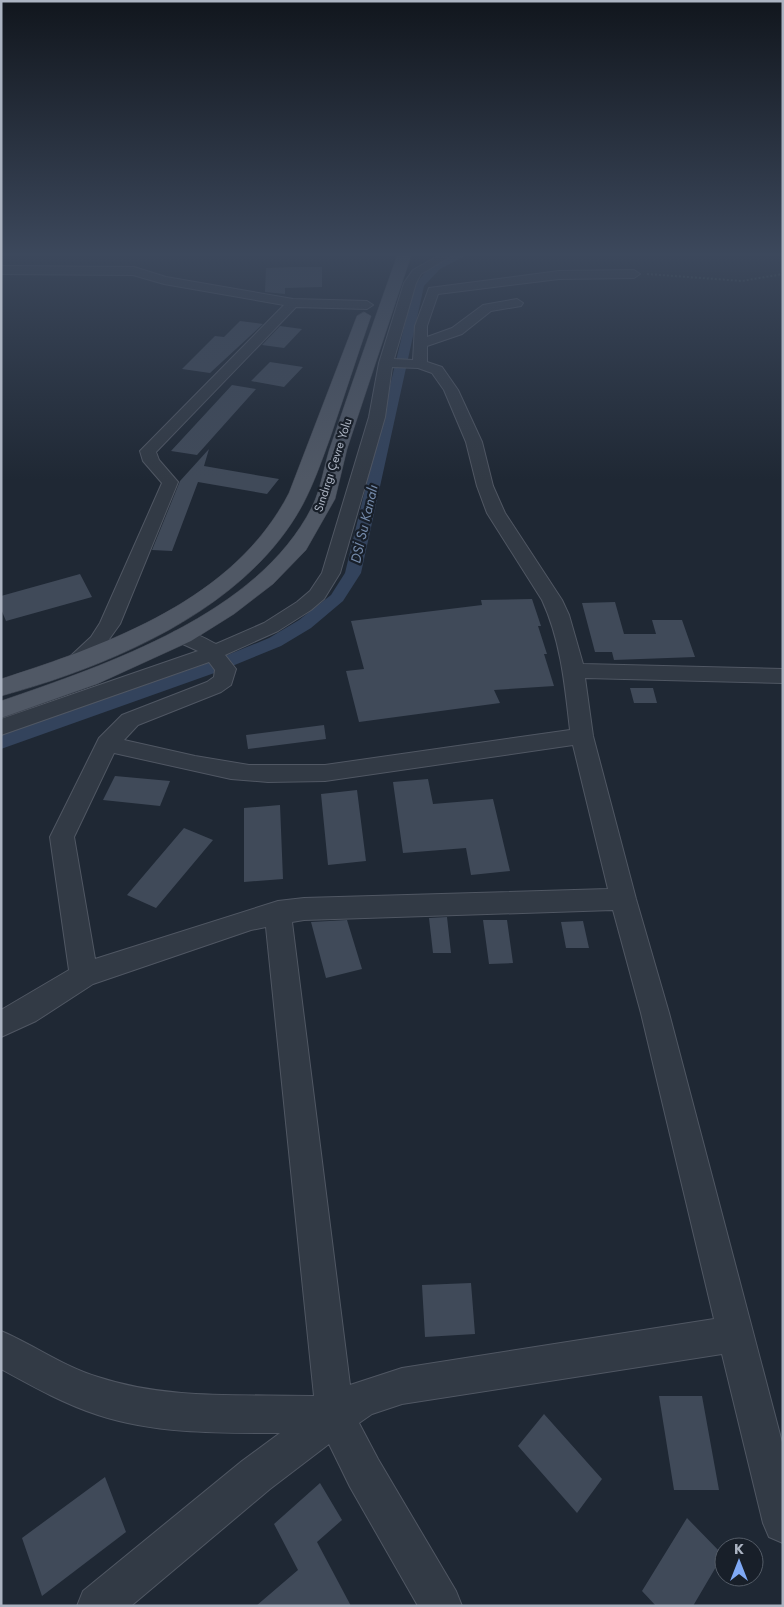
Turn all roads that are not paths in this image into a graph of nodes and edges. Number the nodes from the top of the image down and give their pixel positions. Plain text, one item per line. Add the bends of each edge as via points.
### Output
1 (265, 331) edge
2 (358, 331) edge
3 (375, 331) edge
4 (378, 331) edge
5 (405, 331) edge
6 (420, 331) edge
7 (457, 331) edge
8 (374, 344) junction
9 (419, 344) junction
10 (402, 364) junction
11 (181, 636) junction
12 (217, 660) junction
13 (72, 664) junction
14 (574, 671) junction
15 (783, 676) edge
16 (1, 688) edge
17 (1, 710) edge
18 (1, 727) edge
19 (582, 736) junction
20 (107, 744) junction
21 (622, 899) junction
22 (278, 912) junction
23 (84, 975) junction
24 (1, 1024) edge
25 (736, 1334) junction
26 (1, 1349) edge
27 (335, 1416) junction
28 (783, 1523) edge
29 (98, 1606) edge
30 (441, 1606) edge

1 - 13 street via 148,450 151,461 170,482 110,624 98,641
2 - 13 main road, Sındırgı Çevre Yolu via 299,492 260,554 207,596 172,618
3 - 8 main road
4 - 8 main road, Sındırgı Çevre Yolu
5 - 10 street
6 - 9 street
7 - 9 street
8 - 11 main road, Sındırgı Çevre Yolu via 314,521 298,545 271,574 242,598
9 - 10 street
10 - 12 street via 374,429 325,584 289,616
10 - 14 street via 437,370 451,390 474,442 489,500 552,600
11 - 12 street via 208,648
11 - 17 main road, Sındırgı Çevre Yolu via 81,682
12 - 18 street
12 - 20 street via 224,680 214,687 130,720
13 - 16 main road, Sındırgı Çevre Yolu
14 - 15 street
14 - 19 street
19 - 20 street via 326,773 288,775 212,767
19 - 21 street
20 - 23 street via 62,837
21 - 22 street
21 - 25 street via 657,1022
22 - 23 street
22 - 27 street
23 - 24 street
25 - 27 street via 402,1386 362,1398
25 - 28 street
26 - 27 street via 74,1387 110,1400 147,1408 219,1414
27 - 29 street via 256,1475
27 - 30 street

